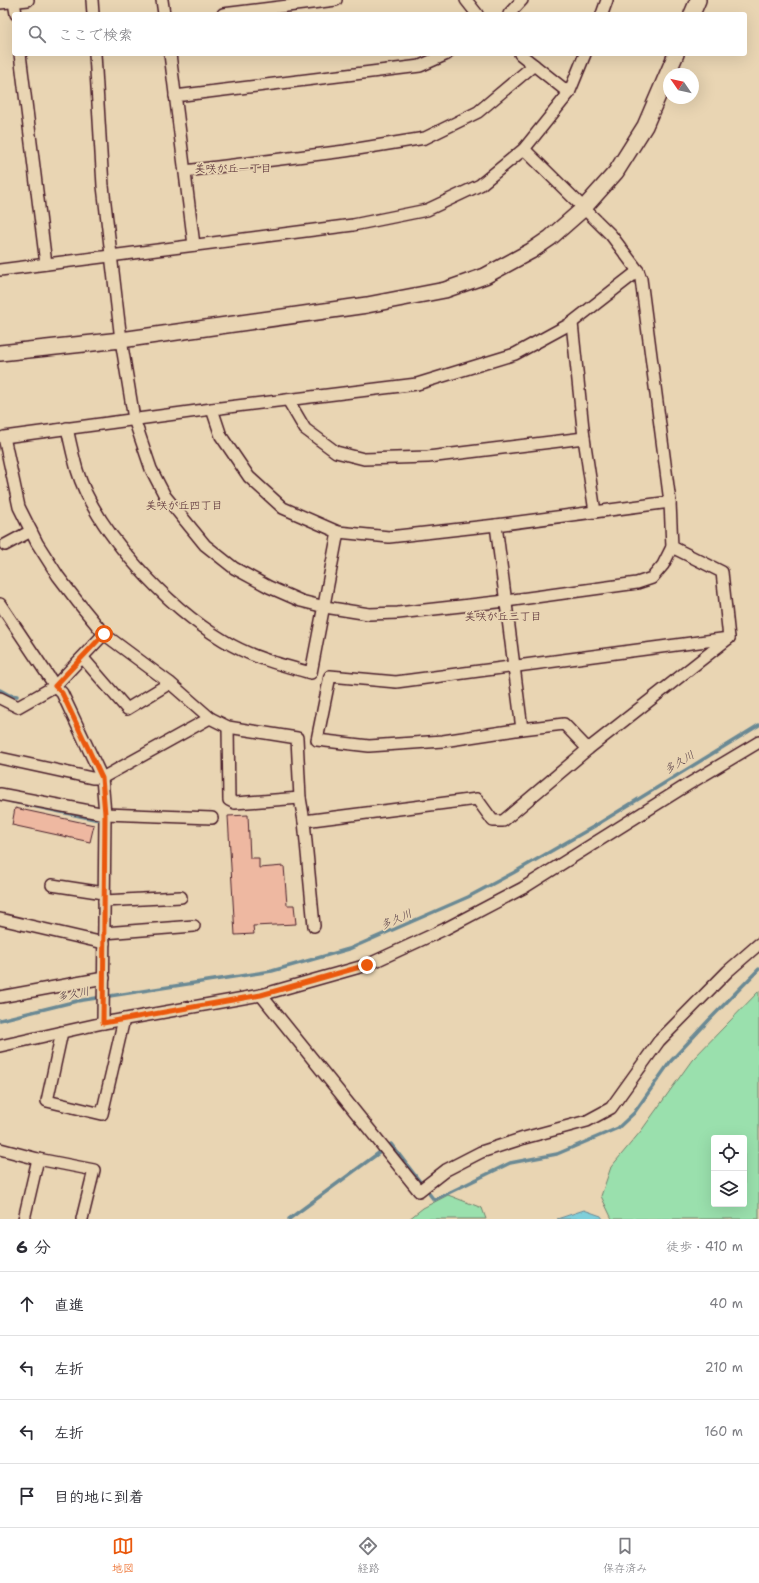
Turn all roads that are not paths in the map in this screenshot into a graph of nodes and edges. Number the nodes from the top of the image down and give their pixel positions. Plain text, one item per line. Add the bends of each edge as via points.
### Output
1 (28, 0) edge
2 (92, 0) edge
3 (162, 0) edge
4 (336, 0) edge
5 (466, 0) edge
6 (522, 0) edge
7 (607, 0) edge
8 (698, 0) edge
9 (14, 2) junction
10 (309, 2) edge
11 (0, 3) edge
12 (16, 12) edge
13 (93, 12) edge
14 (164, 12) edge
15 (237, 12) edge
16 (475, 12) edge
17 (511, 12) edge
18 (603, 12) edge
19 (693, 12) edge
20 (20, 56) edge
21 (95, 56) edge
22 (170, 56) edge
23 (442, 56) edge
24 (523, 56) edge
25 (584, 56) edge
26 (675, 56) edge
27 (534, 65) junction
28 (569, 93) junction
29 (175, 96) junction
30 (524, 149) junction
31 (185, 171) junction
32 (583, 208) junction
33 (194, 245) junction
34 (111, 255) junction
35 (46, 264) junction
36 (0, 270) edge
37 (638, 271) junction
38 (572, 323) junction
39 (121, 340) junction
40 (0, 353) edge
41 (288, 400) junction
42 (212, 409) junction
43 (134, 419) junction
44 (67, 428) junction
45 (584, 438) junction
46 (670, 502) junction
47 (595, 512) junction
48 (496, 525) junction
49 (31, 531) junction
50 (338, 532) junction
51 (6, 545) dead end
52 (672, 547) junction
53 (506, 601) junction
54 (0, 604) edge
55 (325, 607) junction
56 (104, 634) junction
57 (729, 638) junction
58 (83, 658) junction
59 (513, 666) junction
60 (170, 683) junction
61 (55, 686) junction
62 (0, 698) edge
63 (210, 718) junction
64 (228, 728) junction
65 (522, 729) junction
66 (759, 742) edge
67 (588, 749) junction
68 (0, 758) edge
69 (102, 778) junction
70 (0, 794) edge
71 (300, 798) junction
72 (105, 814) junction
73 (212, 818) dead end
74 (304, 821) junction
75 (52, 885) dead end
76 (104, 897) junction
77 (181, 897) dead end
78 (0, 919) edge
79 (194, 926) dead end
80 (314, 926) dead end
81 (104, 938) junction
82 (759, 944) edge
83 (104, 978) junction
84 (261, 995) junction
85 (0, 997) edge
86 (124, 1019) junction
87 (103, 1023) junction
88 (62, 1032) junction
89 (0, 1046) edge
90 (0, 1149) edge
91 (38, 1159) junction
92 (24, 1219) edge
93 (82, 1219) edge

1 - 9 street
2 - 13 street
3 - 14 street
4 - 10 street
5 - 16 street
6 - 17 street
7 - 18 street
8 - 19 street
9 - 11 street
9 - 12 street
10 - 15 street
20 - 35 street
21 - 34 street via 103,186
22 - 29 street
23 - 29 street via 420,66
24 - 27 street
25 - 28 street
26 - 32 street via 645,126 616,172
27 - 28 street
27 - 31 street via 478,112 425,138
28 - 30 street
29 - 31 street
30 - 32 street
30 - 33 street via 480,185 427,210 353,225
31 - 33 street
32 - 37 street via 611,235
32 - 39 street via 550,238 531,251 484,276 445,290 367,305
33 - 34 street
34 - 35 street
34 - 39 street
35 - 36 street
37 - 38 street
37 - 46 street
38 - 41 street via 515,354 417,384
38 - 45 street
39 - 40 street
39 - 43 street
41 - 42 street
41 - 45 street via 305,429 336,452 364,459 428,458
42 - 43 street
42 - 50 street via 221,436 249,477 283,508
43 - 44 street
43 - 55 street via 151,468 166,496 205,545 234,568 269,587 301,601
44 - 49 street via 4,437 19,507
44 - 55 street via 77,470 96,513 153,585 186,614 224,640 267,661 311,673
45 - 47 street
46 - 47 street
46 - 52 street
47 - 48 street
48 - 50 street via 389,537
48 - 53 street
49 - 51 street
49 - 56 street via 58,576
50 - 55 street
52 - 53 street via 652,578 637,583
52 - 57 street via 722,572
53 - 55 street via 369,614
53 - 59 street
54 - 61 street
56 - 58 street
56 - 60 street
57 - 59 street
57 - 67 street
58 - 60 street via 127,709
58 - 61 street
59 - 65 street
59 - 65 street via 396,682 330,676 317,740 369,746 443,741
60 - 63 street
61 - 62 street via 18,707
61 - 69 street via 62,693
63 - 64 street
63 - 69 street
64 - 71 street via 297,738
64 - 71 street via 229,800 234,803
65 - 67 street via 564,724
66 - 84 street via 524,888 490,906 367,965
67 - 74 street via 503,821 493,822 477,799
68 - 69 street
69 - 72 street
70 - 72 street
71 - 74 street
72 - 73 street
72 - 76 street
74 - 80 street
75 - 76 street
76 - 77 street
76 - 81 street
78 - 81 street
79 - 81 street
81 - 83 street
82 - 84 street via 728,971 659,1041 611,1108 587,1121 482,1152 446,1170 419,1191
83 - 85 street
83 - 87 street
84 - 86 street
86 - 87 street
86 - 88 street via 102,1114 47,1101
87 - 88 street
88 - 89 street
90 - 91 street
91 - 92 street
91 - 93 street via 94,1170

